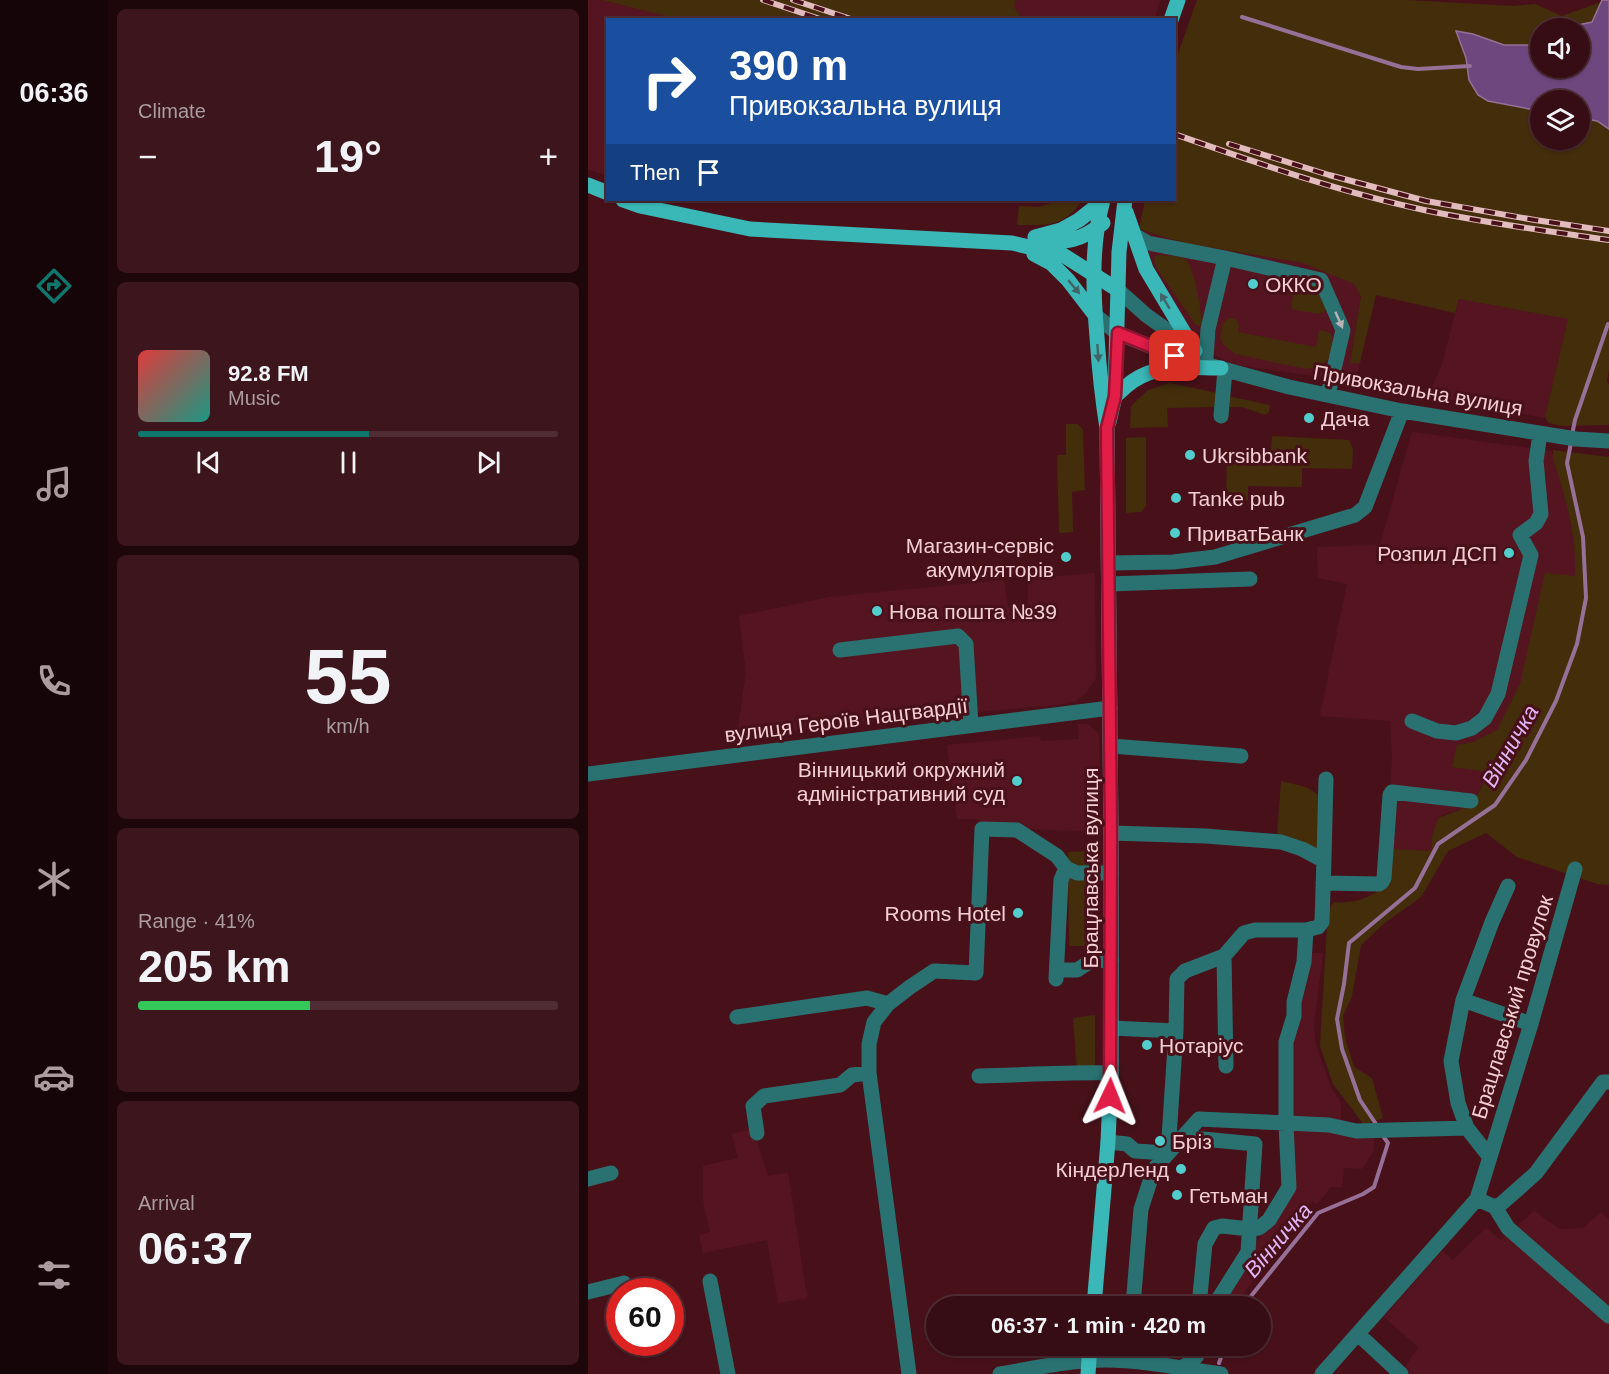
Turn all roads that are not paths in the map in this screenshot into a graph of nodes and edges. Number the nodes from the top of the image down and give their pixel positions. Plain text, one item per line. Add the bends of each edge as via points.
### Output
1 (1178, 0) edge
2 (1172, 18) edge
3 (588, 185) edge
4 (606, 192) edge
5 (626, 201) edge
6 (1102, 201) edge
7 (1103, 201) edge
8 (1124, 202) edge
9 (1098, 228) junction
10 (1134, 235) junction
11 (1012, 243) junction
12 (1226, 258) junction
13 (1094, 273) junction
14 (1118, 290) junction
15 (1095, 315) junction
16 (1118, 333) junction
17 (1201, 355) junction
18 (1223, 369) junction
19 (1328, 395) junction
20 (1115, 396) junction
21 (1402, 411) junction
22 (1221, 416) dead end
23 (1107, 428) junction
24 (1540, 434) junction
25 (1609, 441) edge
26 (1109, 563) junction
27 (1250, 579) dead end
28 (1109, 584) junction
29 (840, 650) dead end
30 (1110, 708) junction
31 (1412, 721) dead end
32 (971, 725) junction
33 (1110, 746) junction
34 (1241, 756) dead end
35 (588, 774) edge
36 (1326, 779) dead end
37 (1471, 801) dead end
38 (1111, 833) junction
39 (1324, 858) junction
40 (1066, 868) junction
41 (1575, 869) dead end
42 (1111, 873) junction
43 (1323, 882) junction
44 (1508, 886) dead end
45 (1306, 930) junction
46 (1224, 956) junction
47 (1111, 960) junction
48 (1463, 1000) junction
49 (888, 1004) junction
50 (737, 1017) dead end
51 (1531, 1024) junction
52 (1112, 1028) junction
53 (1176, 1031) junction
54 (1226, 1066) dead end
55 (869, 1073) junction
56 (1112, 1073) junction
57 (979, 1076) dead end
58 (1609, 1082) edge
59 (1286, 1124) junction
60 (1467, 1128) junction
61 (757, 1133) dead end
62 (1182, 1137) junction
63 (1108, 1142) junction
64 (1168, 1153) junction
65 (1490, 1156) junction
66 (611, 1173) dead end
67 (588, 1179) edge
68 (1478, 1199) junction
69 (1495, 1207) junction
70 (1250, 1229) junction
71 (710, 1281) dead end
72 (606, 1288) edge
73 (588, 1292) edge
74 (1095, 1296) edge
75 (1134, 1296) edge
76 (1200, 1296) edge
77 (1220, 1296) edge
78 (1609, 1316) edge
79 (1358, 1334) junction
80 (1112, 1356) edge
81 (1144, 1356) edge
82 (1190, 1356) edge
83 (1197, 1356) edge
84 (1089, 1360) edge
85 (1187, 1365) junction
86 (728, 1374) edge
87 (909, 1374) edge
88 (1000, 1374) edge
89 (1221, 1374) edge
90 (1322, 1374) edge
91 (1401, 1374) edge

1 - 2 main road
3 - 4 main road
5 - 11 main road, Привокзальна вулиця via 750,229
6 - 11 main road via 1061,230
7 - 9 main road, Брацлавська вулиця
8 - 9 main road
8 - 10 main road
8 - 14 main road, Брацлавська вулиця
9 - 11 main road via 1064,242
9 - 13 main road, Брацлавська вулиця
10 - 12 street via 1148,243
17 -> 10 main road via 1146,269
11 - 13 main road, Привокзальна вулиця via 1063,255
11 -> 15 main road via 1051,263
12 - 17 street
12 -> 19 street via 1321,280 1343,330
13 - 14 main road, Привокзальна вулиця
13 - 15 main road, Брацлавська вулиця
14 - 16 main road, Брацлавська вулиця
14 - 17 street, Привокзальна вулиця
15 - 16 street, Привокзальна вулиця
15 -> 23 main road, Брацлавська вулиця
16 - 18 street, Привокзальна вулиця via 1175,356
16 - 20 main road, Брацлавська вулиця
17 - 18 street, Привокзальна вулиця
18 - 19 street, Привокзальна вулиця
18 - 20 main road via 1170,368 1152,372 1134,380
18 - 22 street
19 - 21 street, Привокзальна вулиця
20 - 23 main road, Брацлавська вулиця
21 - 24 street, Привокзальна вулиця
21 - 26 street via 1365,507 1355,515 1215,557
23 - 26 main road, Брацлавська вулиця
24 - 25 street, Привокзальна вулиця
24 - 31 street via 1536,461 1541,514 1520,535 1531,555 1497,694 1485,718 1472,728 1456,733 1437,731
26 - 28 main road, Брацлавська вулиця
27 - 28 street
28 - 30 main road, Брацлавська вулиця
29 - 32 street via 958,636 966,644
30 - 32 street, вулиця Героїв Нацгвардії
30 - 33 main road, Брацлавська вулиця
32 - 35 street, вулиця Героїв Нацгвардії
33 - 34 street
33 - 38 main road, Брацлавська вулиця
36 - 39 street
37 - 43 street via 1392,792 1382,882
38 - 39 street via 1281,842
38 - 42 main road, Брацлавська вулиця
39 - 43 street
40 - 42 street via 1077,873
40 - 47 street via 1061,880 1057,974 1077,970 1091,961
40 - 49 street via 1057,856 1017,830 982,829 976,973 934,971
41 - 51 street, Брацлавський провулок
42 - 47 main road, Брацлавська вулиця
43 - 45 street via 1322,922
44 - 48 street, Брацлавський провулок
45 - 46 street via 1245,933
45 - 59 street via 1304,963 1286,1042
46 - 53 street via 1185,971 1177,979
46 - 54 street
47 - 52 main road, Брацлавська вулиця
48 - 51 street
48 - 60 street, Брацлавський провулок via 1451,1061
49 - 50 street via 867,998
49 - 55 street via 874,1022
51 - 65 street, Брацлавський провулок
52 - 53 street
52 - 56 main road, Брацлавська вулиця
53 - 64 street
55 - 61 street via 852,1075 840,1085 764,1096 753,1106
55 - 87 street
56 - 57 street
56 - 63 main road, Брацлавська вулиця
58 - 69 street via 1603,1082 1536,1173
59 - 60 street via 1329,1125 1356,1131
59 - 62 street via 1199,1119
59 - 70 street via 1289,1187 1269,1220
60 - 65 street, Брацлавський провулок
62 - 64 street
62 - 70 street via 1255,1144
63 - 64 street via 1127,1144 1136,1151
63 - 74 main road, Брацлавська вулиця
64 - 75 street via 1154,1169 1141,1209
65 - 68 street, Брацлавський провулок
66 - 67 street
68 - 69 street
68 - 79 street, Брацлавський провулок
69 - 78 street via 1508,1228
70 - 76 street via 1214,1228 1206,1244
70 - 77 street via 1248,1252
71 - 86 street
72 - 73 street
79 - 90 street, Брацлавський провулок
79 - 91 street
80 - 84 street
81 - 85 street
82 - 85 street
83 - 85 street
84 - 88 street
85 - 89 street

